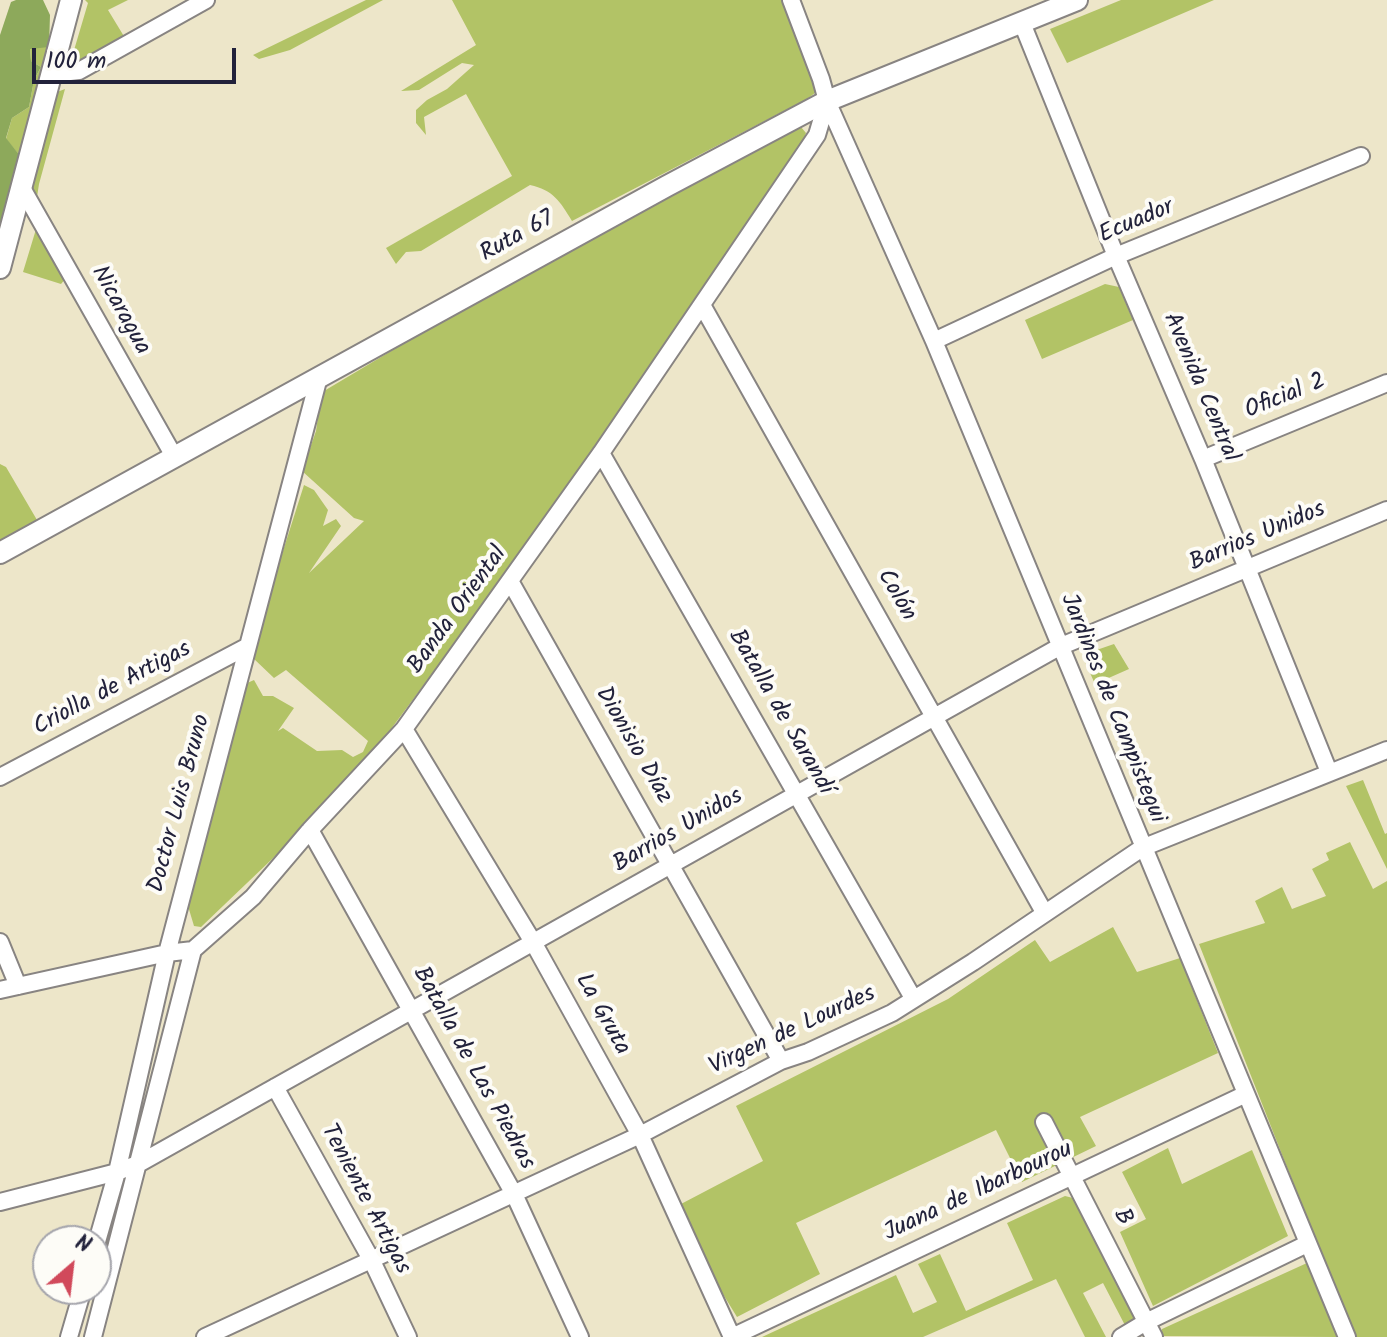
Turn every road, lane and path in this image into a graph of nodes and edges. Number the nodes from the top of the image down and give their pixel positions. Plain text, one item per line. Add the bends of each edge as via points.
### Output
1 (71, 0) edge
2 (206, 0) edge
3 (791, 0) edge
4 (1077, 0) edge
5 (1022, 23) junction
6 (52, 74) junction
7 (827, 101) junction
8 (1361, 156) dead end
9 (22, 188) junction
10 (1116, 256) junction
11 (0, 268) edge
12 (702, 305) junction
13 (934, 341) junction
14 (319, 377) junction
15 (1387, 383) edge
16 (601, 453) junction
17 (175, 458) junction
18 (1203, 459) junction
19 (1387, 510) edge
20 (0, 553) edge
21 (1247, 568) junction
22 (510, 581) junction
23 (248, 646) junction
24 (1059, 647) junction
25 (936, 717) junction
26 (404, 729) junction
27 (1387, 750) edge
28 (1329, 772) junction
29 (0, 777) edge
30 (797, 792) junction
31 (310, 830) junction
32 (1142, 848) junction
33 (671, 864) junction
34 (1044, 912) junction
35 (0, 942) edge
36 (533, 942) junction
37 (193, 950) junction
38 (167, 953) junction
39 (18, 986) junction
40 (0, 990) edge
41 (913, 998) junction
42 (412, 1010) junction
43 (781, 1061) junction
44 (275, 1087) junction
45 (1246, 1094) junction
46 (1044, 1122) dead end
47 (640, 1135) junction
48 (140, 1163) junction
49 (117, 1172) junction
50 (1073, 1175) junction
51 (514, 1194) junction
52 (0, 1202) edge
53 (102, 1225) edge
54 (1307, 1244) junction
55 (372, 1261) junction
56 (78, 1305) edge
57 (239, 1330) edge
58 (1150, 1330) edge
59 (69, 1337) edge
60 (93, 1337) edge
61 (205, 1337) edge
62 (408, 1337) edge
63 (580, 1337) edge
64 (732, 1337) edge
65 (1121, 1337) edge
66 (1347, 1337) edge

1 - 6 street
2 - 6 street via 79,71
3 - 7 street, Jardines de Campistegui
4 - 5 street, Ruta 67
5 - 7 street, Ruta 67
5 - 10 street, Avenida Central
6 - 9 street
7 - 12 street, Banda Oriental via 817,135
7 - 13 street, Jardines de Campistegui
7 - 14 street, Ruta 67
8 - 10 street, Ecuador
9 - 11 street
9 - 17 street, Nicaragua
10 - 13 street, Ecuador
10 - 18 street, Avenida Central
12 - 16 street, Banda Oriental
12 - 25 street, Colón
13 - 24 street, Jardines de Campistegui
14 - 17 street, Ruta 67
14 - 23 street, Doctor Luis Bruno
15 - 18 street, Oficial 2
16 - 22 street, Banda Oriental
16 - 30 street, Batalla de Sarandí
17 - 20 street, Ruta 67
18 - 21 street, Avenida Central
19 - 21 street, Barrios Unidos
21 - 24 street, Barrios Unidos
21 - 28 street, Avenida Central
22 - 26 street, Banda Oriental
22 - 33 street, Dionisio Díaz
23 - 29 street, Criolla de Artigas
23 - 38 street, Doctor Luis Bruno
24 - 25 street, Barrios Unidos
24 - 32 street, Jardines de Campistegui
25 - 30 street, Barrios Unidos
25 - 34 street, Colón
26 - 31 street, Banda Oriental
26 - 36 street, La Gruta
27 - 28 street, Virgen de Lourdes
28 - 32 street, Virgen de Lourdes
30 - 33 street, Barrios Unidos
30 - 41 street, Batalla de Sarandí
31 - 37 street, Banda Oriental via 253,897
31 - 42 street, Batalla de Las Piedras
32 - 34 street, Virgen de Lourdes
32 - 45 street, Jardines de Campistegui
33 - 36 street, Barrios Unidos
33 - 43 street, Dionisio Díaz
34 - 41 street, Virgen de Lourdes
35 - 39 street
36 - 42 street, Barrios Unidos
36 - 47 street, La Gruta
37 - 38 street
37 - 48 street
38 - 39 street
38 - 49 street, Doctor Luis Bruno
39 - 40 street
41 - 43 street, Virgen de Lourdes via 892,1013
42 - 44 street, Barrios Unidos
42 - 51 street, Batalla de Las Piedras
43 - 47 street, Virgen de Lourdes
44 - 48 street, Barrios Unidos
44 - 55 street, Teniente Artigas
45 - 50 street, Juana de Ibarbourou
45 - 54 street, Jardines de Campistegui
46 - 50 street, B
47 - 51 street, Virgen de Lourdes
47 - 64 street, La Gruta
48 - 49 street, Barrios Unidos
48 - 60 street
49 - 52 street, Barrios Unidos
49 - 53 street, Doctor Luis Bruno
50 - 58 street, B
50 - 64 street, Juana de Ibarbourou
51 - 55 street, Virgen de Lourdes
51 - 63 street, Batalla de Las Piedras
54 - 58 street
54 - 66 street, Jardines de Campistegui
55 - 57 street, Virgen de Lourdes
55 - 62 street, Teniente Artigas
56 - 59 street
57 - 61 street, Virgen de Lourdes
58 - 65 street

